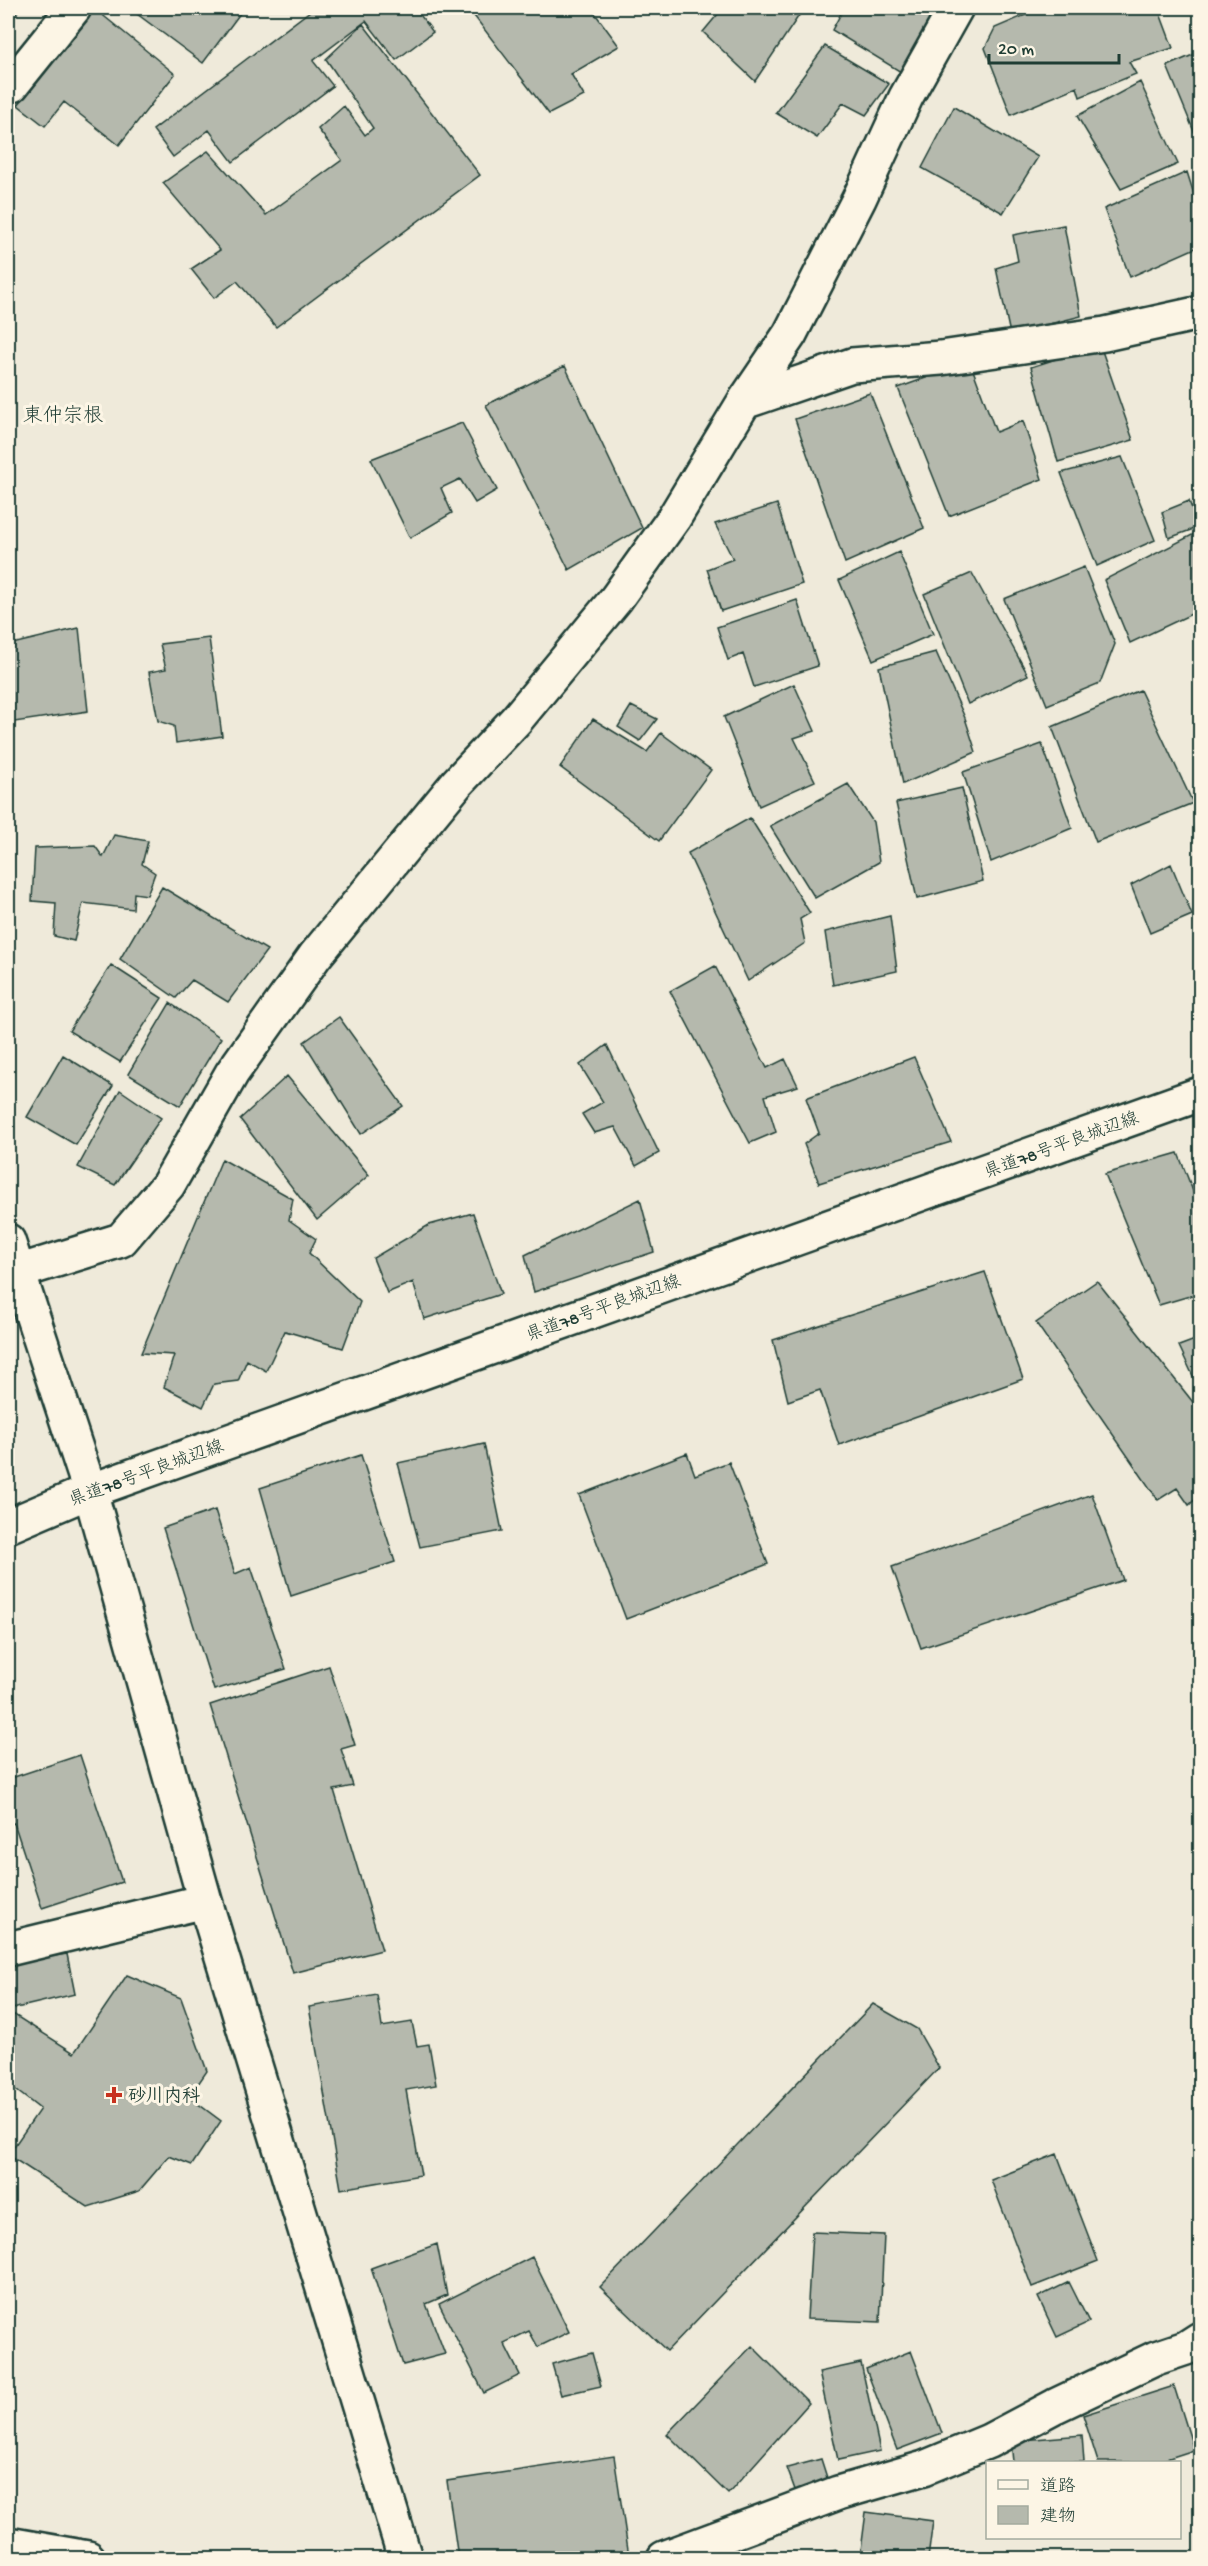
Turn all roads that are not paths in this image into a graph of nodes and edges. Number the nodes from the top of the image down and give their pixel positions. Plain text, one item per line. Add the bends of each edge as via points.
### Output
1 (74, 8) edge
2 (956, 8) edge
3 (8, 81) edge
4 (1200, 313) edge
5 (744, 402) junction
6 (1200, 1094) edge
7 (8, 1241) edge
8 (13, 1274) edge
9 (90, 1491) junction
10 (8, 1526) edge
11 (206, 1901) junction
12 (8, 1949) edge
13 (1200, 2339) edge
14 (8, 2544) edge
15 (88, 2559) edge
16 (405, 2559) edge
17 (664, 2559) edge

1 - 3 street via 12,85
2 - 5 street via 906,97 790,334
4 - 5 street via 1105,334 941,358 852,365
5 - 8 street via 674,518 616,598 315,956 232,1072 168,1185 121,1240
6 - 9 street, 県道78号平良城辺線
7 - 8 street
8 - 9 street
9 - 10 street, 県道78号平良城辺線
9 - 11 street
11 - 12 street
11 - 16 street
13 - 17 street via 924,2468 838,2493
14 - 15 street

